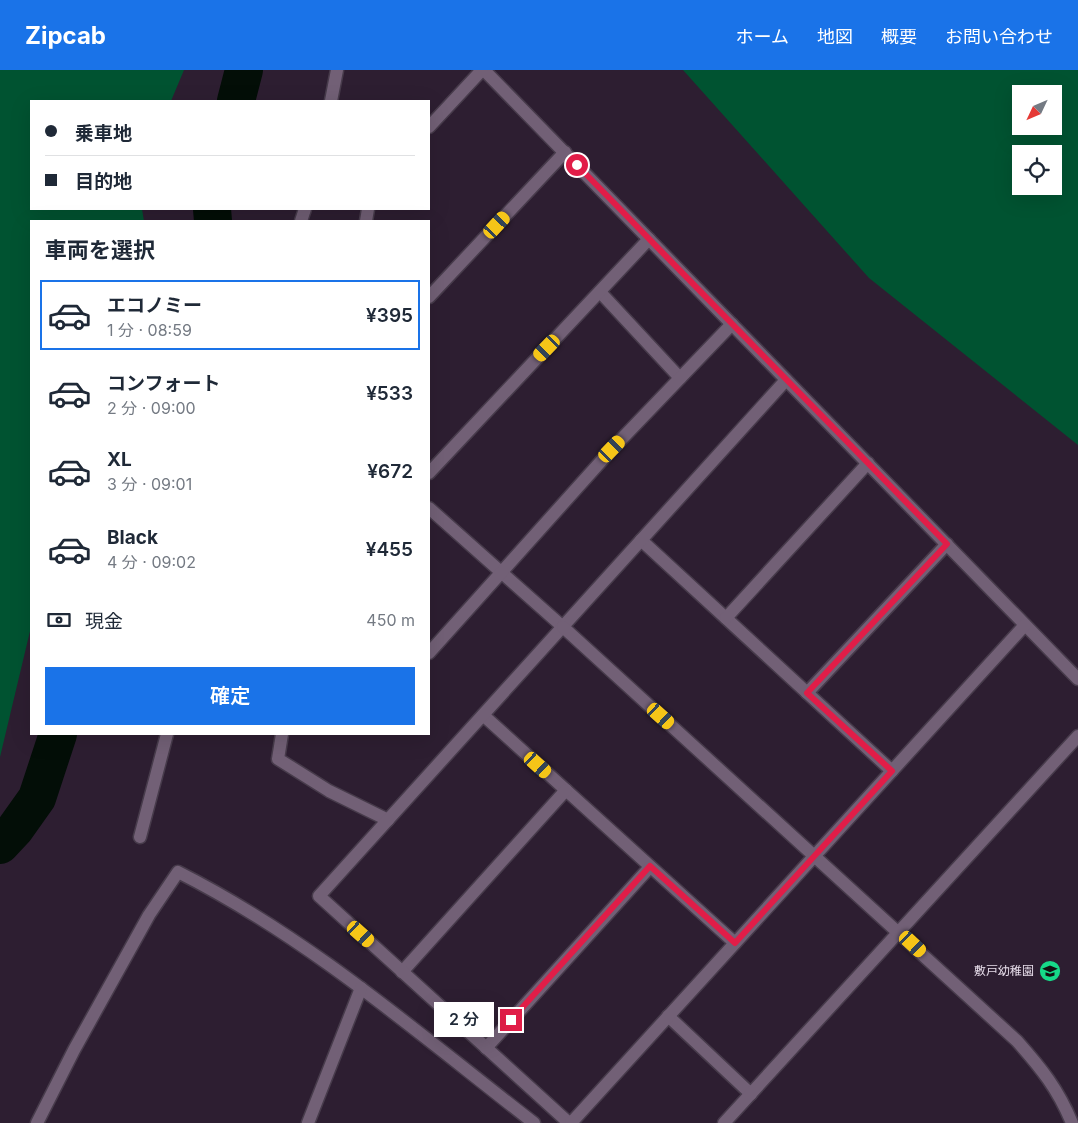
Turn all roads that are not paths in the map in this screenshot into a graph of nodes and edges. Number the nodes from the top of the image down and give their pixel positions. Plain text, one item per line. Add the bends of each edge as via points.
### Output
1 (336, 70) edge
2 (483, 70) edge
3 (331, 100) edge
4 (430, 126) edge
5 (565, 152) junction
6 (649, 239) junction
7 (600, 292) junction
8 (430, 296) edge
9 (732, 324) junction
10 (680, 378) junction
11 (786, 380) junction
12 (868, 463) junction
13 (430, 472) edge
14 (430, 509) edge
15 (641, 540) junction
16 (947, 544) junction
17 (501, 571) junction
18 (726, 618) junction
19 (1025, 625) junction
20 (563, 627) junction
21 (430, 652) edge
22 (1078, 679) edge
23 (807, 693) junction
24 (483, 715) junction
25 (167, 735) edge
26 (282, 735) edge
27 (1078, 736) edge
28 (892, 771) junction
29 (566, 790) junction
30 (388, 820) junction
31 (140, 837) dead end
32 (815, 856) junction
33 (650, 866) junction
34 (900, 931) junction
35 (735, 943) junction
36 (402, 972) junction
37 (361, 988) junction
38 (668, 1016) junction
39 (486, 1048) junction
40 (751, 1094) junction
41 (37, 1123) edge
42 (308, 1123) edge
43 (534, 1123) edge
44 (570, 1123) edge
45 (724, 1123) edge
46 (1072, 1123) edge

1 - 3 street
2 - 4 street
2 - 5 street
5 - 6 street
5 - 8 street
6 - 7 street
6 - 9 street
7 - 10 street
7 - 13 street
9 - 10 street
9 - 11 street
10 - 17 street
11 - 12 street
11 - 15 street
12 - 16 street
12 - 18 street
14 - 17 street
15 - 18 street
15 - 20 street
16 - 19 street
16 - 23 street
17 - 20 street
17 - 21 street
18 - 23 street
19 - 22 street
19 - 28 street
20 - 24 street
20 - 32 street
23 - 28 street
24 - 29 street
24 - 30 street
25 - 31 street
26 - 30 street via 278,760 329,791
27 - 34 street
28 - 32 street
29 - 33 street
29 - 36 street
30 - 36 street via 319,896
32 - 34 street
32 - 35 street
33 - 35 street
33 - 39 street
34 - 40 street
34 - 46 street via 1018,1041 1061,1096
35 - 38 street
36 - 39 street
37 - 41 street via 277,928 178,872 149,915
37 - 42 street
37 - 43 street
38 - 40 street
38 - 44 street
39 - 44 street
40 - 45 street

